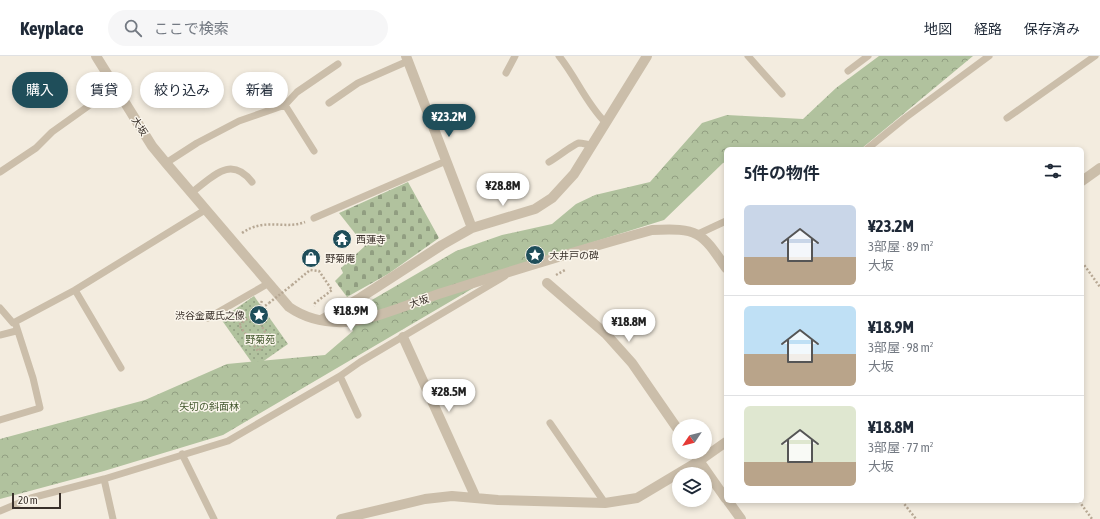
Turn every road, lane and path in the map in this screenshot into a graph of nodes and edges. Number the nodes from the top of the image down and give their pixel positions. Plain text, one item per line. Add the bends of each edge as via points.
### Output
1 (96, 56) edge
2 (515, 56) edge
3 (559, 56) edge
4 (647, 56) edge
5 (748, 56) edge
6 (868, 56) edge
7 (989, 56) edge
8 (1095, 56) edge
9 (407, 59) edge
10 (338, 64) dead end
11 (848, 71) dead end
12 (106, 72) edge
13 (506, 73) dead end
14 (782, 94) dead end
15 (288, 102) edge
16 (329, 103) dead end
17 (86, 108) edge
18 (129, 108) edge
19 (277, 108) edge
20 (287, 108) edge
21 (1007, 118) dead end
22 (605, 122) junction
23 (592, 145) junction
24 (870, 147) edge
25 (314, 151) dead end
26 (446, 162) junction
27 (549, 162) dead end
28 (166, 163) junction
29 (1100, 168) edge
30 (0, 172) edge
31 (1084, 180) edge
32 (252, 182) dead end
33 (191, 193) junction
34 (205, 210) junction
35 (314, 218) joint
36 (724, 222) edge
37 (250, 227) dead end
38 (472, 228) junction
39 (698, 234) junction
40 (724, 265) edge
41 (1084, 265) edge
42 (511, 272) junction
43 (548, 283) dead end
44 (269, 284) junction
45 (1100, 287) edge
46 (75, 290) junction
47 (260, 305) dead end
48 (0, 308) edge
49 (262, 308) junction
50 (208, 318) dead end
51 (316, 319) junction
52 (15, 322) junction
53 (16, 331) junction
54 (0, 335) edge
55 (403, 337) junction
56 (121, 368) dead end
57 (340, 376) junction
58 (358, 415) dead end
59 (0, 420) edge
60 (672, 422) edge
61 (550, 423) dead end
62 (724, 443) edge
63 (182, 454) junction
64 (699, 461) junction
65 (104, 479) junction
66 (724, 495) edge
67 (476, 498) junction
68 (605, 503) junction
69 (729, 503) edge
70 (904, 503) edge
71 (1080, 503) edge
72 (0, 511) edge
73 (113, 519) edge
74 (214, 519) edge
75 (341, 519) edge
76 (740, 519) edge
77 (916, 519) edge
78 (1092, 519) edge

1 - 12 street, 大坂
2 - 13 lane
3 - 22 lane via 594,111
4 - 22 street
5 - 14 lane
6 - 11 lane
7 - 24 lane
8 - 21 lane
9 - 16 lane via 358,83
9 - 26 street
10 - 15 lane via 297,92
17 - 30 lane via 52,132 36,148
18 - 28 street, 大坂
19 - 28 lane via 239,122 196,143
20 - 25 lane
22 - 23 street
23 - 27 lane via 579,143
23 - 38 street via 574,174 542,206
26 - 35 lane
26 - 38 street
28 - 33 street, 大坂
29 - 31 street
32 - 33 lane via 244,172 233,168 224,169
33 - 34 street, 大坂
34 - 44 street, 大坂
34 - 46 lane
35 - 37 path via 298,225 276,223
36 - 39 lane
38 - 51 street via 360,298
39 - 40 street via 707,241
39 - 42 street, 大坂 via 681,229 652,230
41 - 45 path
42 - 51 street, 大坂 via 368,318 345,322
42 - 55 lane
43 - 60 street via 606,334 632,363
44 - 50 lane
44 - 51 street, 大坂 via 288,307 299,314
46 - 52 lane
46 - 56 lane
47 - 49 path
48 - 52 lane via 13,323
49 - 49 path via 260,323 270,341 258,351 239,325
49 - 51 path, bridge via 310,270 319,271 332,290 315,302
52 - 53 lane
53 - 54 lane
53 - 59 lane via 33,378 40,408
55 - 57 lane
55 - 67 street
57 - 58 lane
57 - 63 lane via 228,441
61 - 68 lane
62 - 64 street
63 - 65 lane
63 - 74 lane
64 - 66 street
64 - 68 street via 637,498
65 - 72 lane via 31,498
65 - 73 lane
67 - 68 street
67 - 75 street via 452,496 425,499
69 - 76 street
70 - 77 path
71 - 78 path

